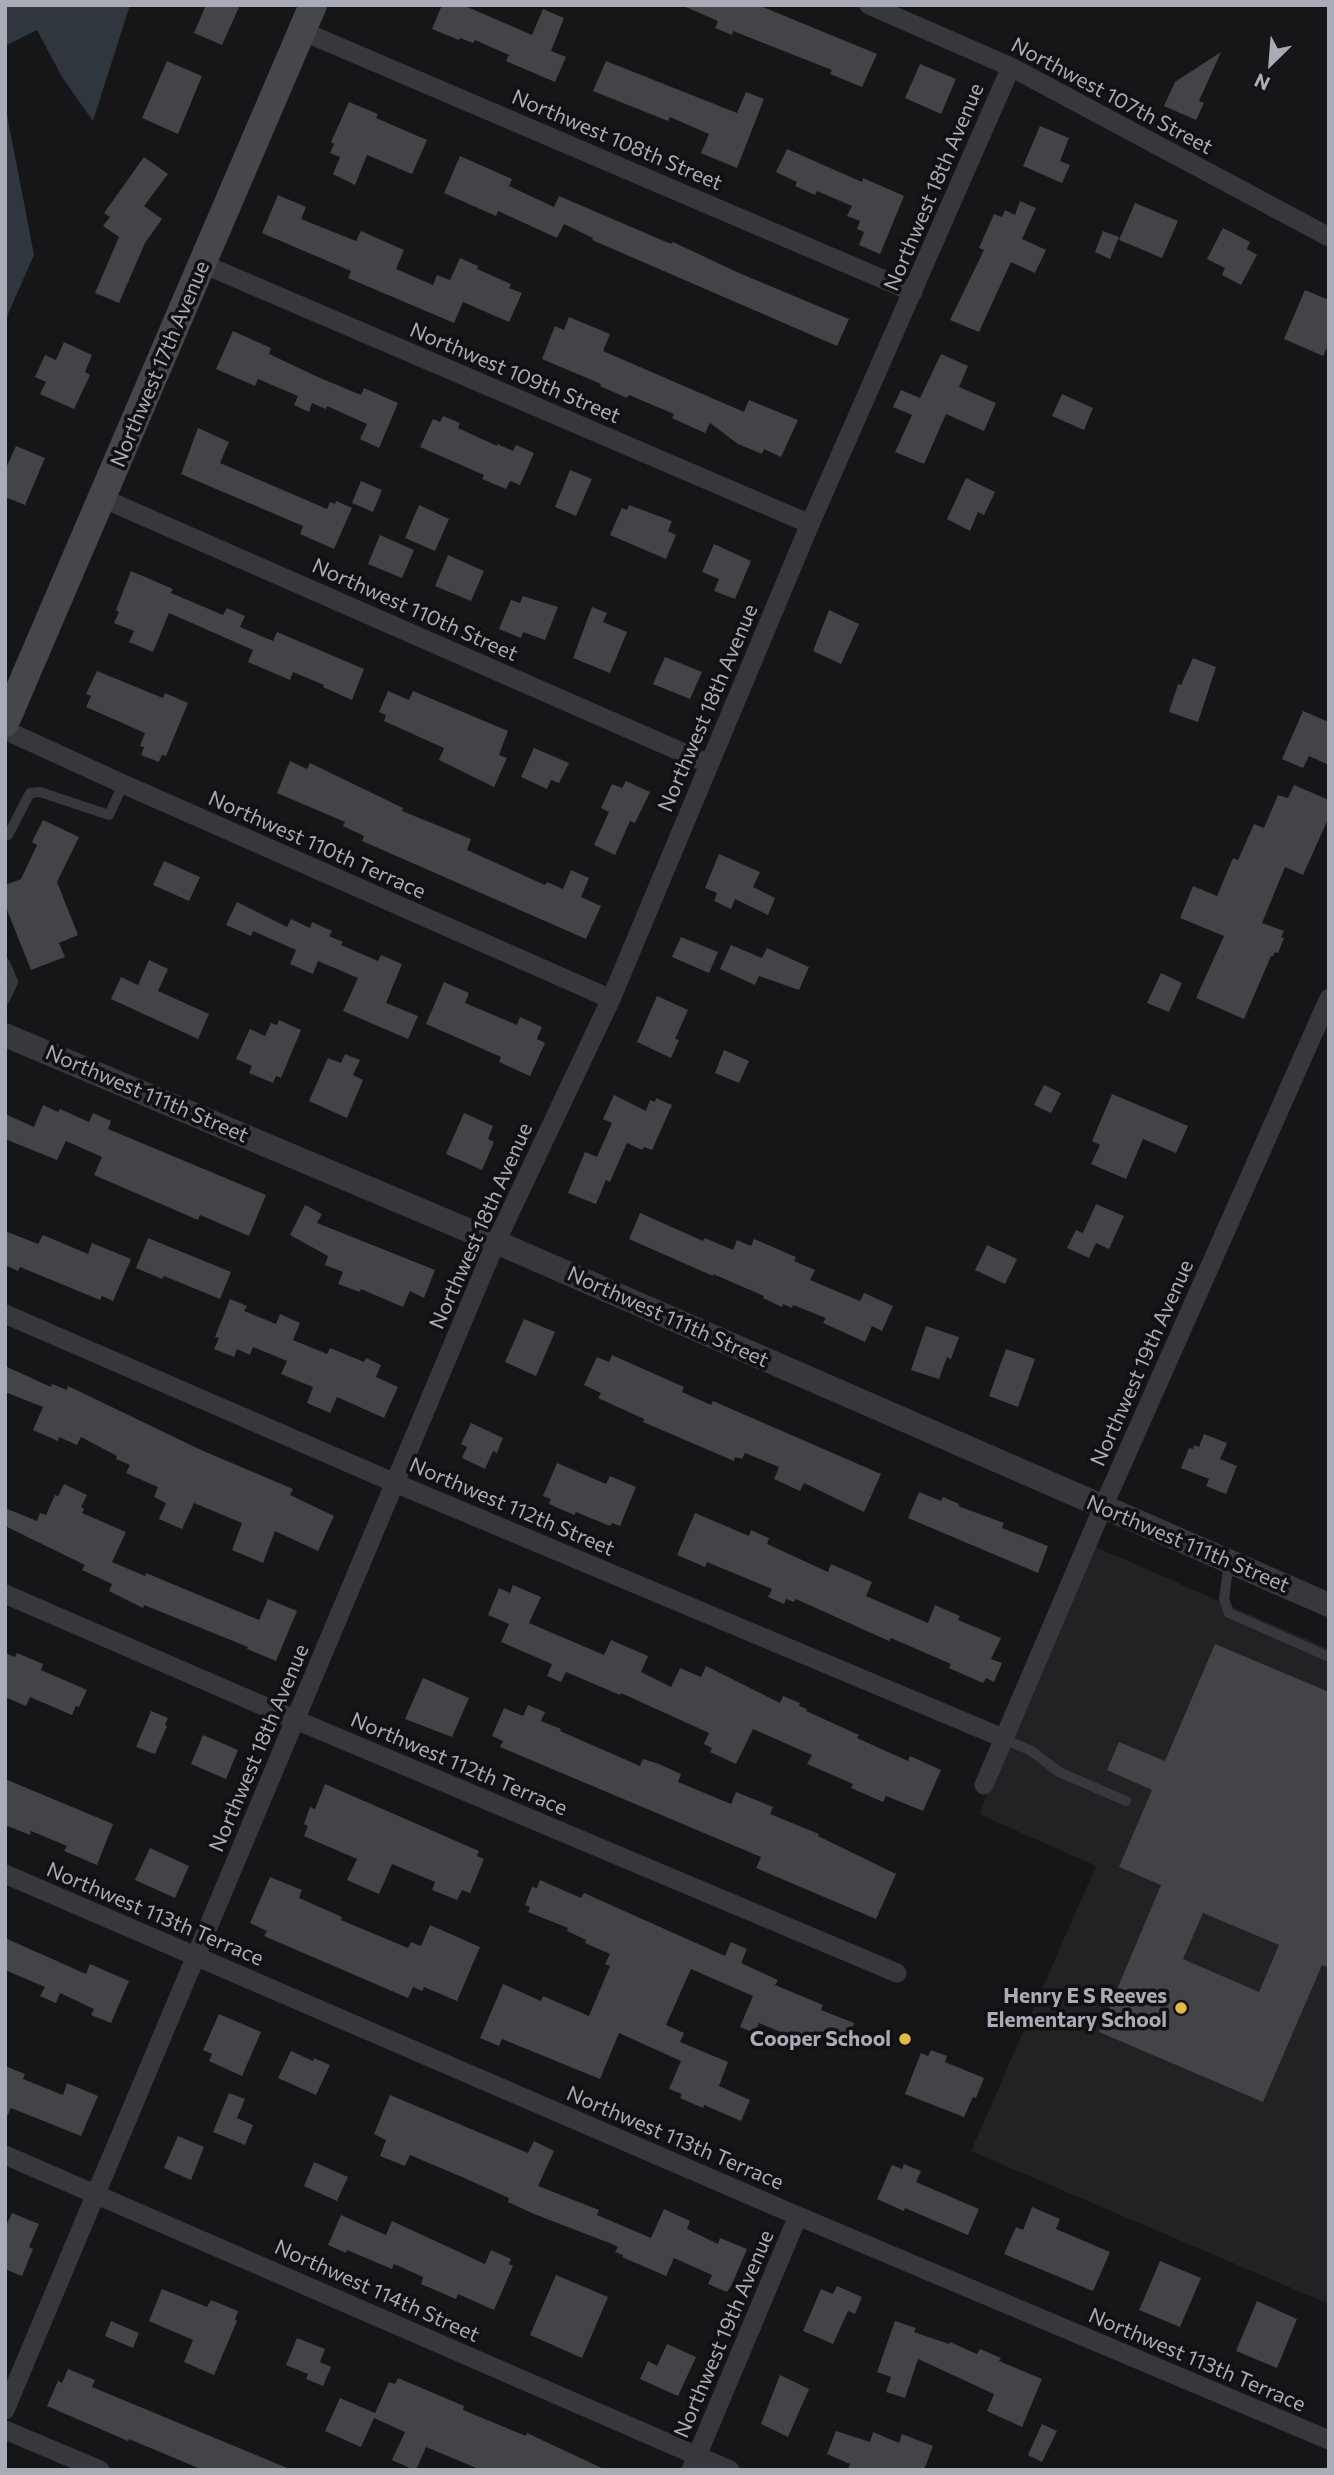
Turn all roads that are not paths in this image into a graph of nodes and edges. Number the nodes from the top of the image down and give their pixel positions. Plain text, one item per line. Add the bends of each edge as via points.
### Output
1 (313, 5) edge
2 (869, 5) edge
3 (302, 31) junction
4 (1010, 67) junction
5 (1329, 237) edge
6 (203, 264) junction
7 (913, 292) junction
8 (102, 499) junction
9 (810, 524) junction
10 (5, 723) edge
11 (5, 730) edge
12 (709, 764) junction
13 (123, 784) junction
14 (5, 834) edge
15 (5, 963) edge
16 (1329, 998) edge
17 (5, 999) edge
18 (611, 999) junction
19 (5, 1035) edge
20 (496, 1242) junction
21 (5, 1314) edge
22 (395, 1483) junction
23 (1103, 1507) junction
24 (1229, 1562) junction
25 (5, 1594) edge
26 (1329, 1605) edge
27 (1329, 1657) edge
28 (296, 1720) junction
29 (1003, 1738) junction
30 (984, 1785) dead end
31 (1125, 1801) dead end
32 (5, 1874) edge
33 (195, 1956) junction
34 (898, 1973) dead end
35 (5, 2155) edge
36 (97, 2194) junction
37 (798, 2216) junction
38 (5, 2410) edge
39 (5, 2430) edge
40 (1329, 2440) edge
41 (694, 2463) edge
42 (100, 2470) edge
43 (730, 2470) edge

1 - 3 main road, Northwest 17th Avenue
2 - 4 street, Northwest 107th Street
3 - 6 main road, Northwest 17th Avenue
3 - 7 street, Northwest 108th Street
4 - 5 street, Northwest 107th Street
4 - 7 street, Northwest 18th Avenue
6 - 8 main road, Northwest 17th Avenue
6 - 9 street, Northwest 109th Street
7 - 9 street, Northwest 18th Avenue
8 - 10 main road, Northwest 17th Avenue
8 - 12 street, Northwest 110th Street
9 - 12 street, Northwest 18th Avenue
11 - 13 street, Northwest 110th Terrace
12 - 18 street, Northwest 18th Avenue
13 - 14 lane via 109,815 40,792 30,793
13 - 18 street, Northwest 110th Terrace
15 - 17 lane via 13,982
16 - 23 street, Northwest 19th Avenue
18 - 20 street, Northwest 18th Avenue
19 - 20 street, Northwest 111th Street
20 - 22 street, Northwest 18th Avenue
20 - 23 street, Northwest 111th Street
21 - 22 street, Northwest 112th Street
22 - 28 street, Northwest 18th Avenue
22 - 29 street, Northwest 112th Street
23 - 24 street, Northwest 111th Street
23 - 29 street, Northwest 19th Avenue
24 - 26 street, Northwest 111th Street
24 - 27 lane via 1224,1599 1229,1613
25 - 28 street, Northwest 112th Terrace
28 - 33 street, Northwest 18th Avenue
28 - 34 street, Northwest 112th Terrace
29 - 30 street, Northwest 19th Avenue
29 - 31 lane via 1031,1750 1059,1772
32 - 33 street, Northwest 113th Terrace
33 - 36 street, Northwest 18th Avenue
33 - 37 street, Northwest 113th Terrace
35 - 36 street, Northwest 114th Street
36 - 38 street, Northwest 18th Avenue
36 - 41 street, Northwest 114th Street
37 - 40 street, Northwest 113th Terrace
37 - 41 street, Northwest 19th Avenue
39 - 42 street
41 - 43 street, Northwest 114th Street

